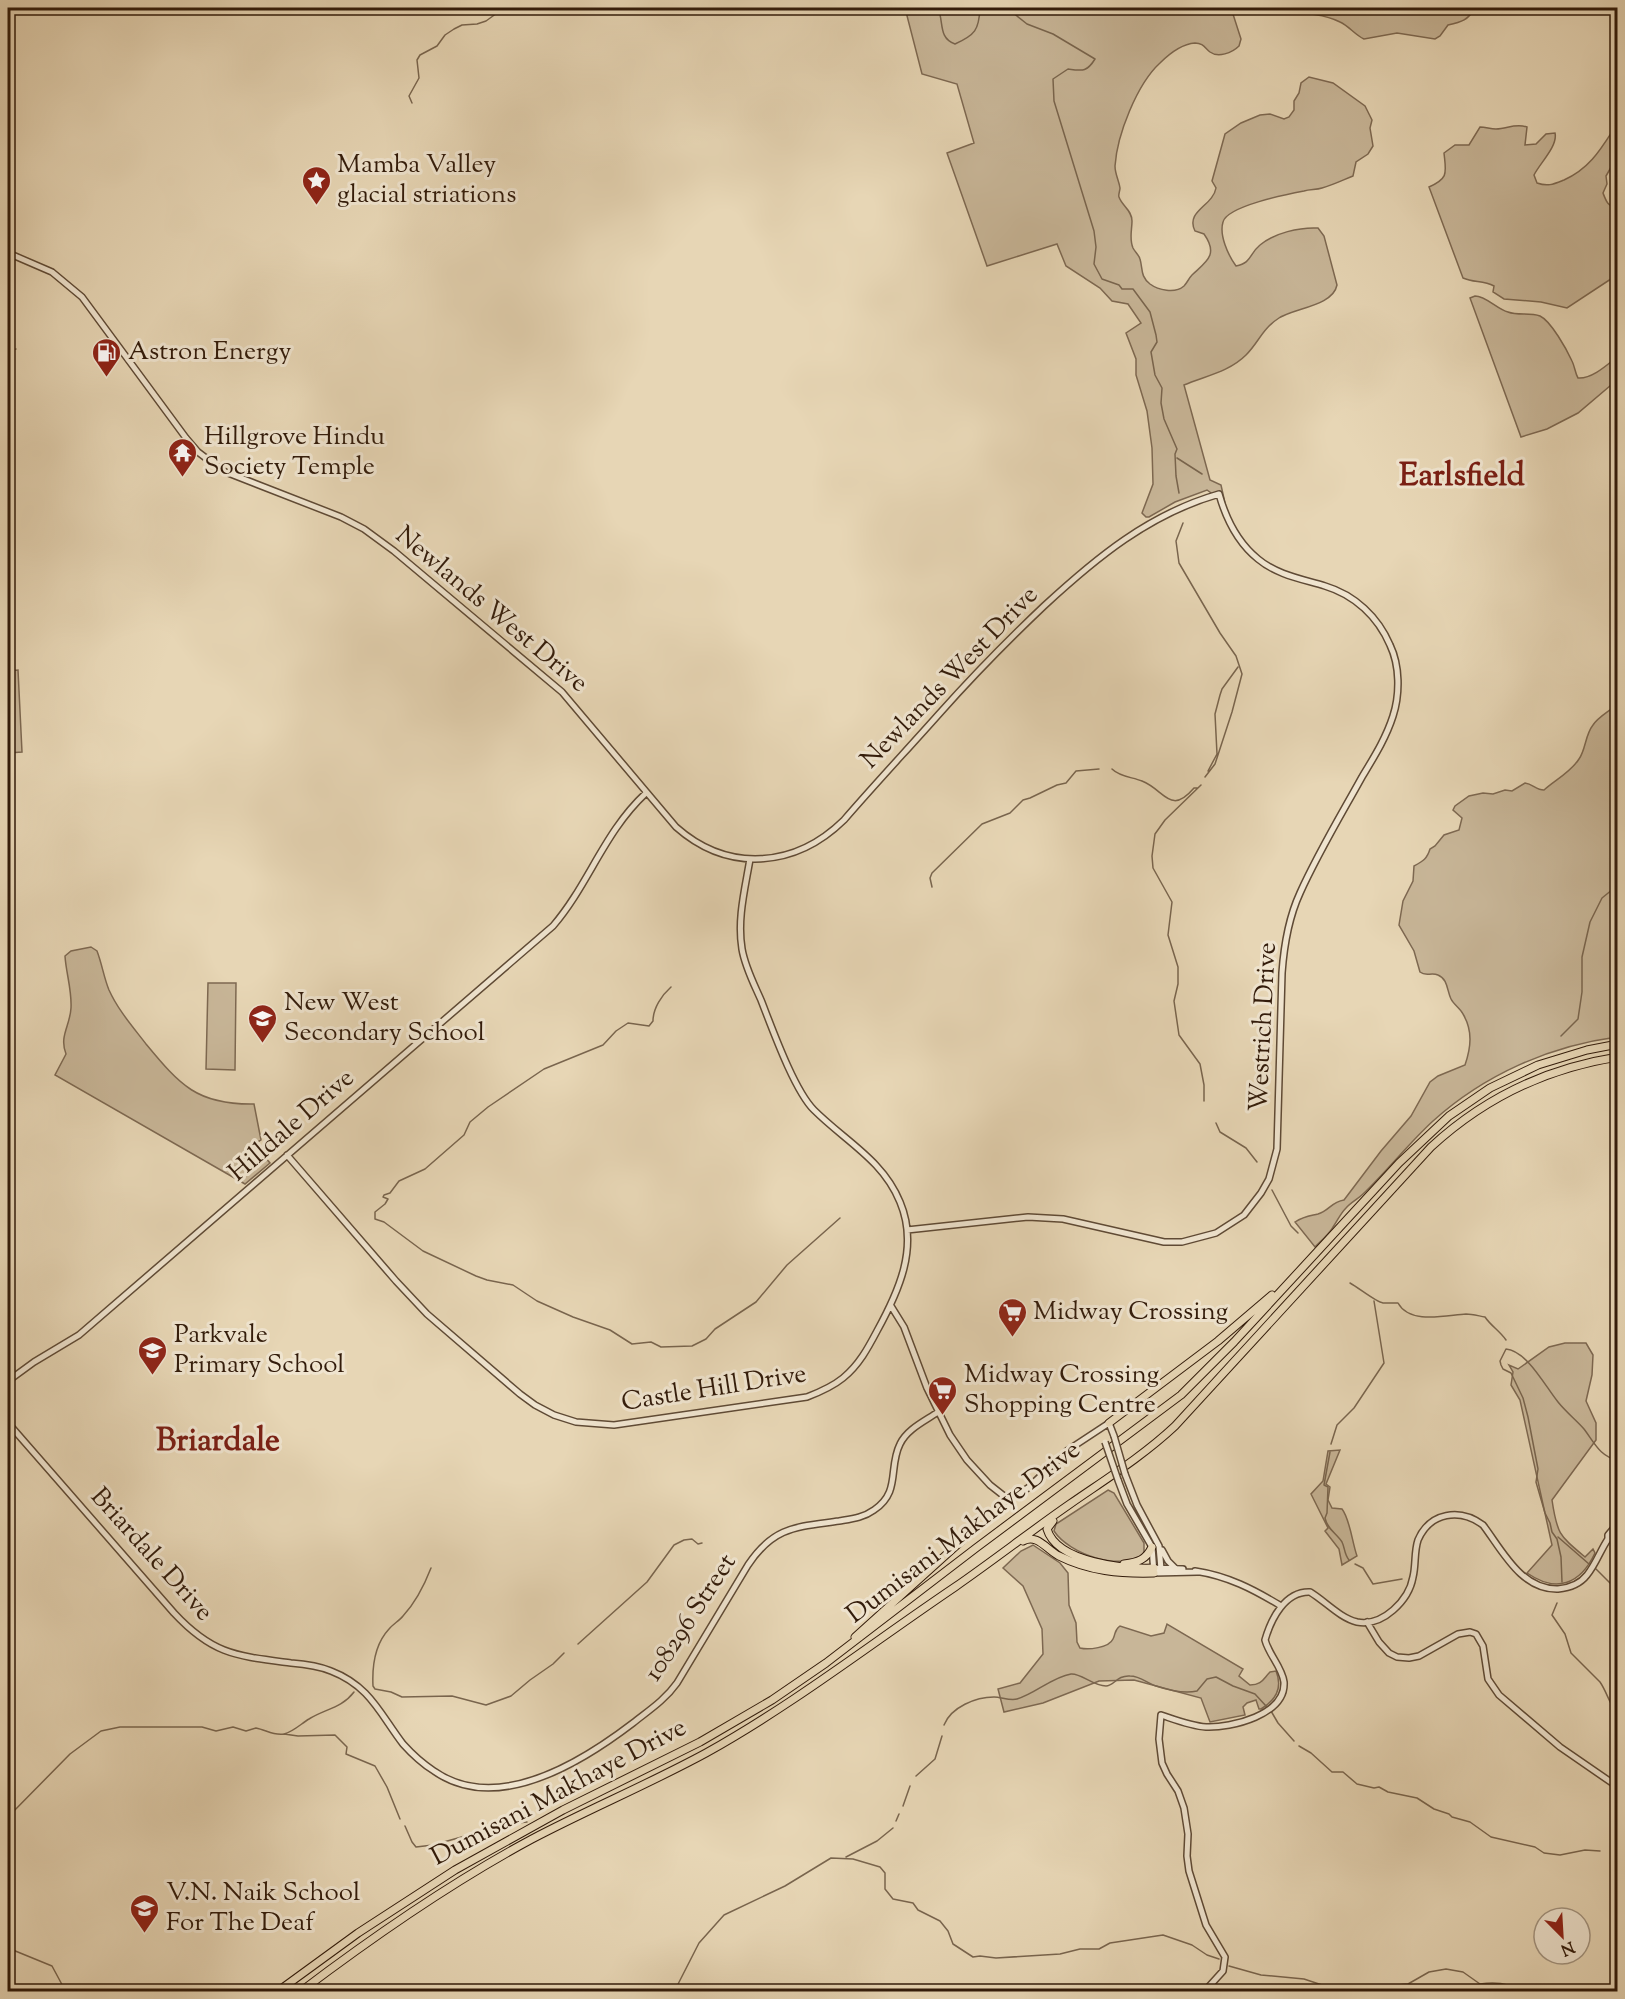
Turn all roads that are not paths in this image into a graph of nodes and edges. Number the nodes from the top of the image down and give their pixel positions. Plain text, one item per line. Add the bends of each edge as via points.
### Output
1 (8, 253) edge
2 (1219, 494) joint
3 (646, 793) junction
4 (750, 859) junction
5 (1617, 1044) edge
6 (1617, 1057) edge
7 (287, 1155) junction
8 (907, 1230) junction
9 (1298, 1274) junction
10 (891, 1306) junction
11 (8, 1381) edge
12 (938, 1412) junction
13 (8, 1423) edge
14 (1109, 1423) junction
15 (1101, 1429) junction
16 (1104, 1480) junction
17 (1009, 1498) junction
18 (1617, 1523) edge
19 (1617, 1530) edge
20 (1608, 1539) junction
21 (1015, 1545) junction
22 (1156, 1546) junction
23 (1113, 1566) junction
24 (1176, 1569) junction
25 (1157, 1571) junction
26 (1197, 1572) junction
27 (1281, 1606) junction
28 (1367, 1622) junction
29 (826, 1663) junction
30 (331, 1670) joint
31 (1617, 1787) edge
32 (277, 1992) edge
33 (300, 1992) edge
34 (1204, 1992) edge

1 - 3 street, Newlands West Drive via 52,272 82,297 198,452 235,477 341,517 394,551 562,692
2 - 4 street, Newlands West Drive via 1166,513 1083,570 997,650 827,836 788,855
2 - 8 street, Westrich Drive via 1237,537 1258,559 1280,572 1340,591 1373,616 1393,651 1398,680 1396,706 1388,730 1299,894 1290,921 1282,973 1277,1149 1269,1179 1252,1207 1236,1221 1216,1233 1182,1242 1028,1217
3 - 4 street, Newlands West Drive via 686,836 722,854
3 - 7 street, Hilldale Drive via 619,822 552,926
4 - 8 street, Castle Hill Drive via 741,918 742,949 767,1016 808,1102 883,1171 902,1205
5 - 9 main road, Dumisani Makhaye Drive via 1538,1065 1464,1105 1406,1155
6 - 16 main road, Dumisani Makhaye Drive via 1534,1080 1451,1129 1175,1426
7 - 10 street, Castle Hill Drive via 427,1314 535,1405 576,1422 633,1423 807,1397 833,1385 854,1368
7 - 11 street, Hilldale Drive via 79,1335
8 - 10 street, Castle Hill Drive via 905,1268
9 - 14 main road via 1218,1341
9 - 29 main road, Dumisani Makhaye Drive via 1181,1395
10 - 12 street via 904,1327
12 - 17 street via 967,1460 990,1485
12 - 30 street, 108296 Street via 901,1442 890,1494 882,1504 862,1517 789,1529 772,1538 754,1556 672,1691 606,1743 545,1776 487,1788 435,1773 408,1749 369,1695
13 - 30 street, Briardale Drive via 189,1630 216,1648 238,1655
14 - 15 street
14 - 22 street, bridge via 1125,1474
15 - 17 street via 1068,1450 1028,1488
15 - 22 street, bridge via 1127,1504
16 - 21 main road, Dumisani Makhaye Drive
16 - 23 main road via 1047,1529 1051,1537 1076,1555
17 - 29 main road
18 - 20 street
19 - 20 street
20 - 28 street via 1582,1580 1564,1588 1547,1588 1516,1570 1483,1525 1468,1516 1447,1515 1428,1524 1422,1532 1411,1586 1400,1603 1384,1616
21 - 25 main road via 1031,1538 1062,1558 1098,1570
21 - 33 main road, Dumisani Makhaye Drive via 759,1722 492,1862 390,1925
22 - 23 main road via 1142,1560
22 - 24 street
22 - 25 street
23 - 25 main road
24 - 25 street
24 - 26 street
25 - 26 street
26 - 27 street via 1230,1579
27 - 28 street via 1296,1594 1310,1592 1349,1619
27 - 34 street via 1265,1640 1284,1681 1281,1697 1274,1705 1251,1719 1214,1726 1161,1715 1162,1763 1184,1808 1189,1871 1206,1925 1225,1957 1223,1971
28 - 31 street via 1379,1642 1397,1657 1419,1656 1458,1634 1476,1634 1484,1646 1488,1679 1499,1695 1560,1747
29 - 32 main road, Dumisani Makhaye Drive via 700,1742 546,1819 455,1870

